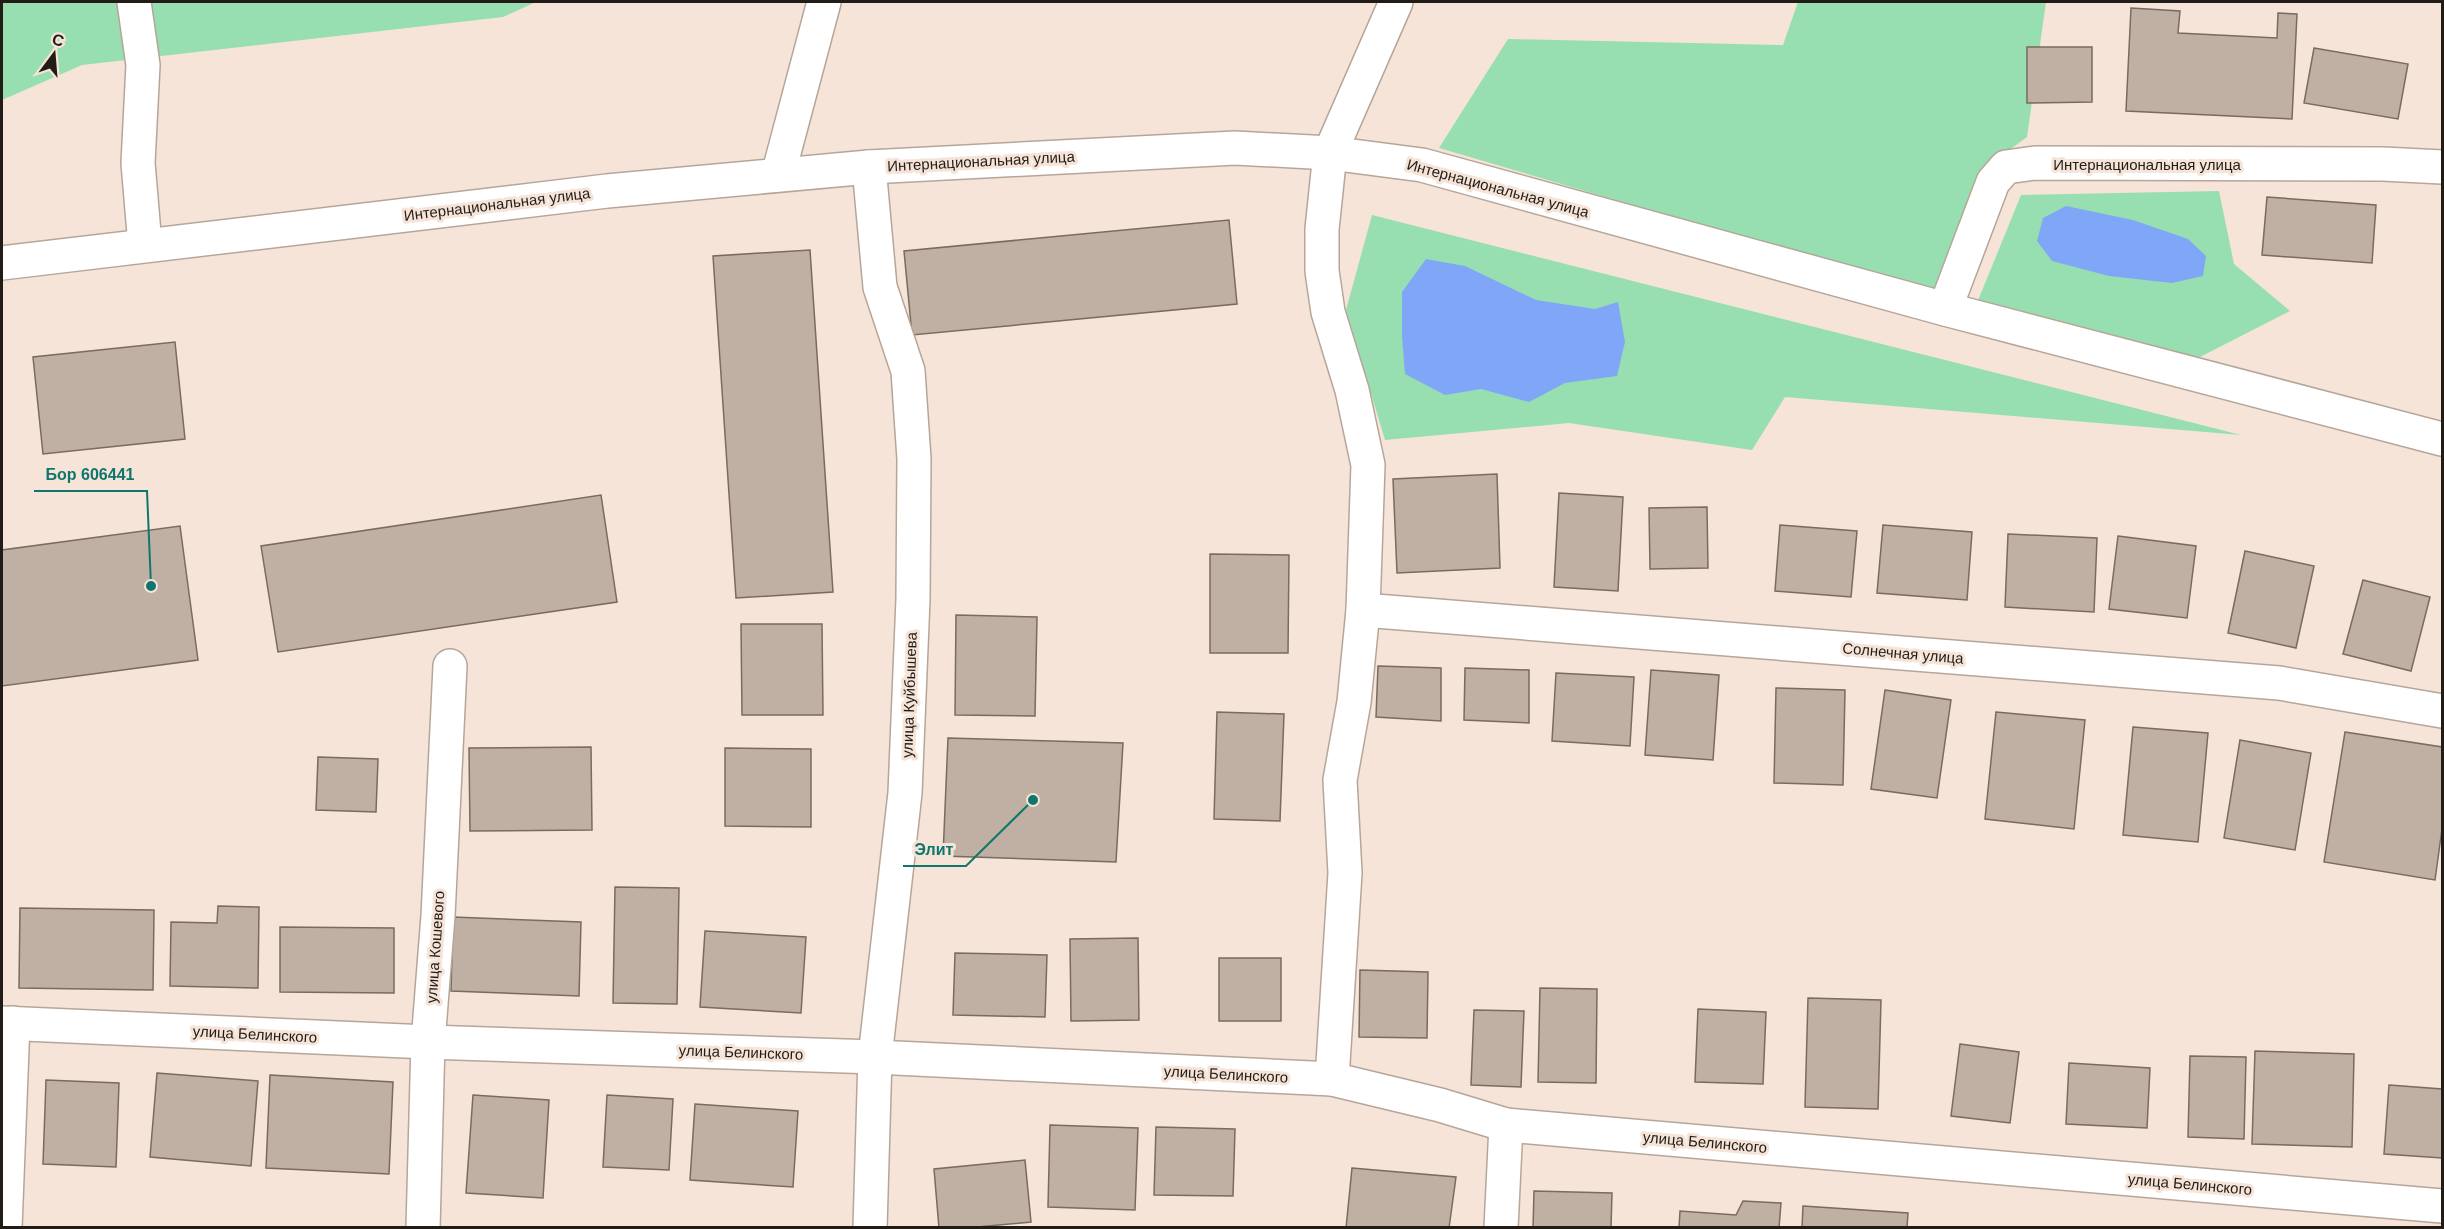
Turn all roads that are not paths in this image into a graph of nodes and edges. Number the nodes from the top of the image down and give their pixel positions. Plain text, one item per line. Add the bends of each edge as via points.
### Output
1 (134, 2) edge
2 (824, 2) edge
3 (1396, 2) edge
4 (1330, 153) junction
5 (869, 167) junction
6 (2442, 168) edge
7 (778, 175) junction
8 (145, 245) junction
9 (2, 262) edge
10 (1945, 309) junction
11 (2442, 439) edge
12 (1363, 610) junction
13 (450, 666) dead end
14 (2442, 711) edge
15 (7, 1023) edge
16 (428, 1042) junction
17 (875, 1057) junction
18 (1332, 1079) junction
19 (1506, 1125) junction
20 (2442, 1206) edge
21 (5, 1227) edge
22 (423, 1227) edge
23 (870, 1227) edge
24 (1501, 1227) edge

1 - 8 street via 143,65 138,163
2 - 7 street
3 - 4 street
4 - 5 street, Интернациональная улица via 1235,148
4 - 10 street, Интернациональная улица via 1422,165
4 - 12 street via 1322,271 1328,312 1352,390 1368,465
5 - 7 street, Интернациональная улица
5 - 17 street, улица Куйбышева via 880,287 908,371 914,459 905,793
6 - 10 street, Интернациональная улица via 2383,164 2058,163 2006,167 1993,182
7 - 8 street, Интернациональная улица
8 - 9 street, Интернациональная улица
10 - 11 street, Интернациональная улица
12 - 14 street, Солнечная улица via 2279,683
12 - 18 street via 1354,702 1340,780 1345,873
13 - 16 street, улица Кошевого
15 - 16 street, улица Белинского
15 - 21 street
16 - 17 street, улица Белинского
16 - 22 street, улица Кошевого
17 - 18 street, улица Белинского
17 - 23 street, улица Куйбышева
18 - 19 street, улица Белинского
19 - 20 street, улица Белинского
19 - 24 street

